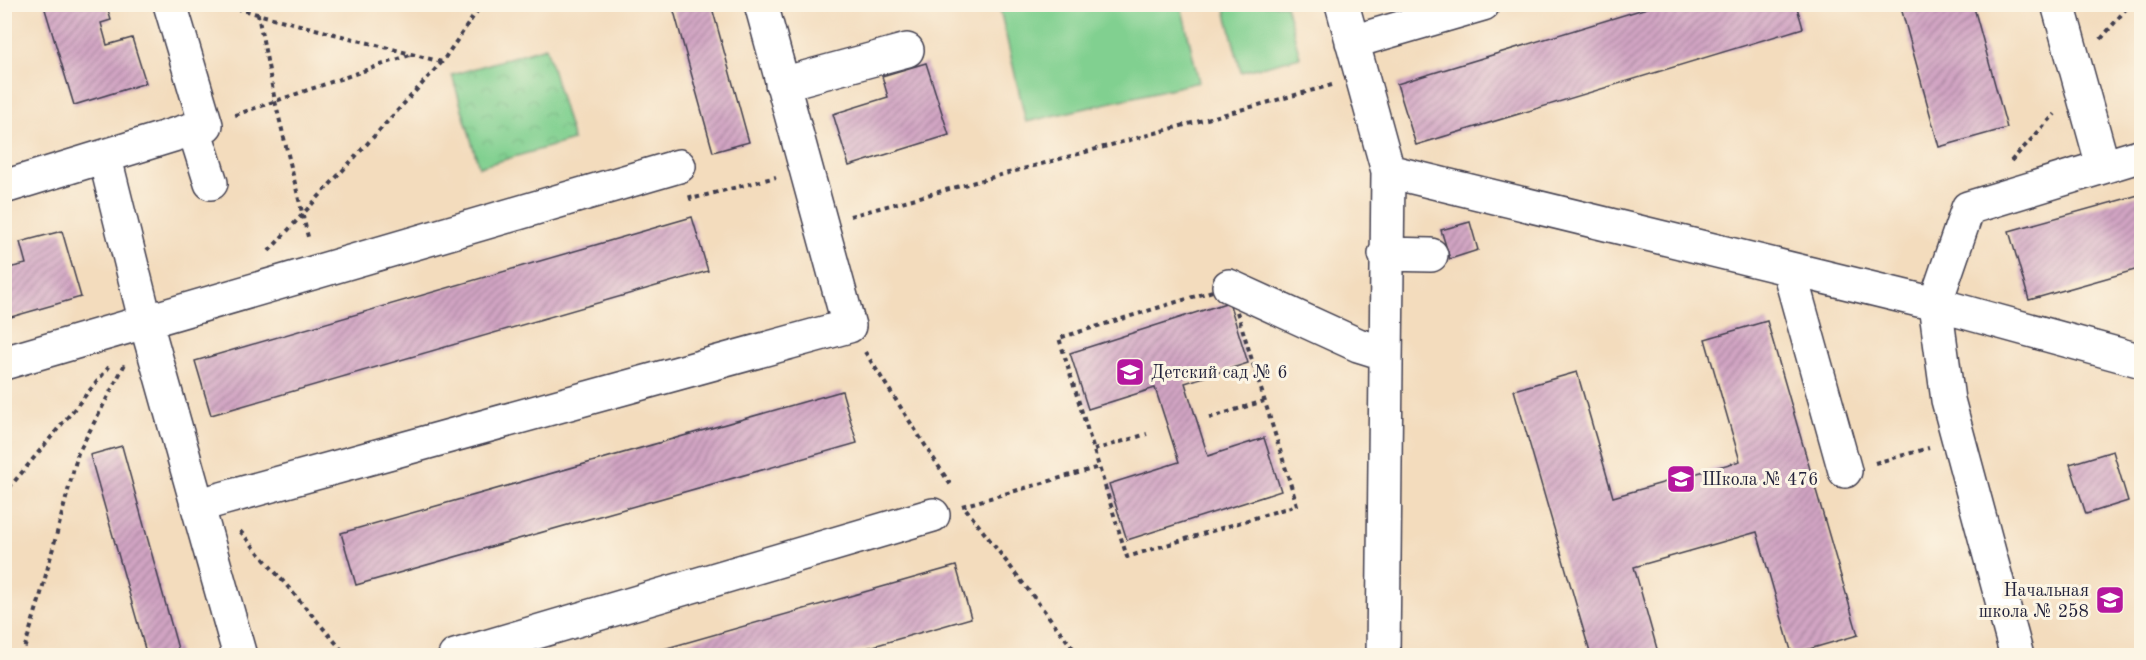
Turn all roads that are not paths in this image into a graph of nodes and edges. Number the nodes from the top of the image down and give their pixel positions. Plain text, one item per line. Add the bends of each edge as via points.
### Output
1 (170, 4) edge
2 (761, 4) edge
3 (1342, 4) edge
4 (2058, 4) edge
5 (1469, 6) edge
6 (1352, 42) junction
7 (906, 50) dead end
8 (782, 84) junction
9 (200, 127) junction
10 (2142, 155) edge
11 (105, 158) junction
12 (679, 166) road end
13 (2103, 166) junction
14 (1388, 171) junction
15 (211, 183) dead end
16 (4, 187) edge
17 (1385, 254) junction
18 (1431, 255) dead end
19 (1791, 269) junction
20 (1229, 286) road end
21 (1935, 304) junction
22 (146, 323) junction
23 (1384, 353) junction
24 (2142, 361) edge
25 (4, 363) edge
26 (1845, 471) road end
27 (206, 502) junction
28 (933, 515) dead end
29 (240, 656) edge
30 (455, 656) edge
31 (1383, 656) edge
32 (2017, 656) edge

1 - 9 lane
2 - 8 lane
3 - 6 lane
4 - 13 lane
5 - 6 lane
6 - 14 lane
7 - 8 lane
8 - 27 lane via 849,326
9 - 11 lane
9 - 15 lane
10 - 13 lane
11 - 16 lane
11 - 22 lane
12 - 22 lane
13 - 21 lane via 1968,208
14 - 17 lane
14 - 19 lane
17 - 18 lane
17 - 23 lane
19 - 21 lane
19 - 26 lane
20 - 23 lane
21 - 24 lane
21 - 32 lane via 1948,400
22 - 25 lane
22 - 27 lane
23 - 31 lane
27 - 29 lane
28 - 30 lane

